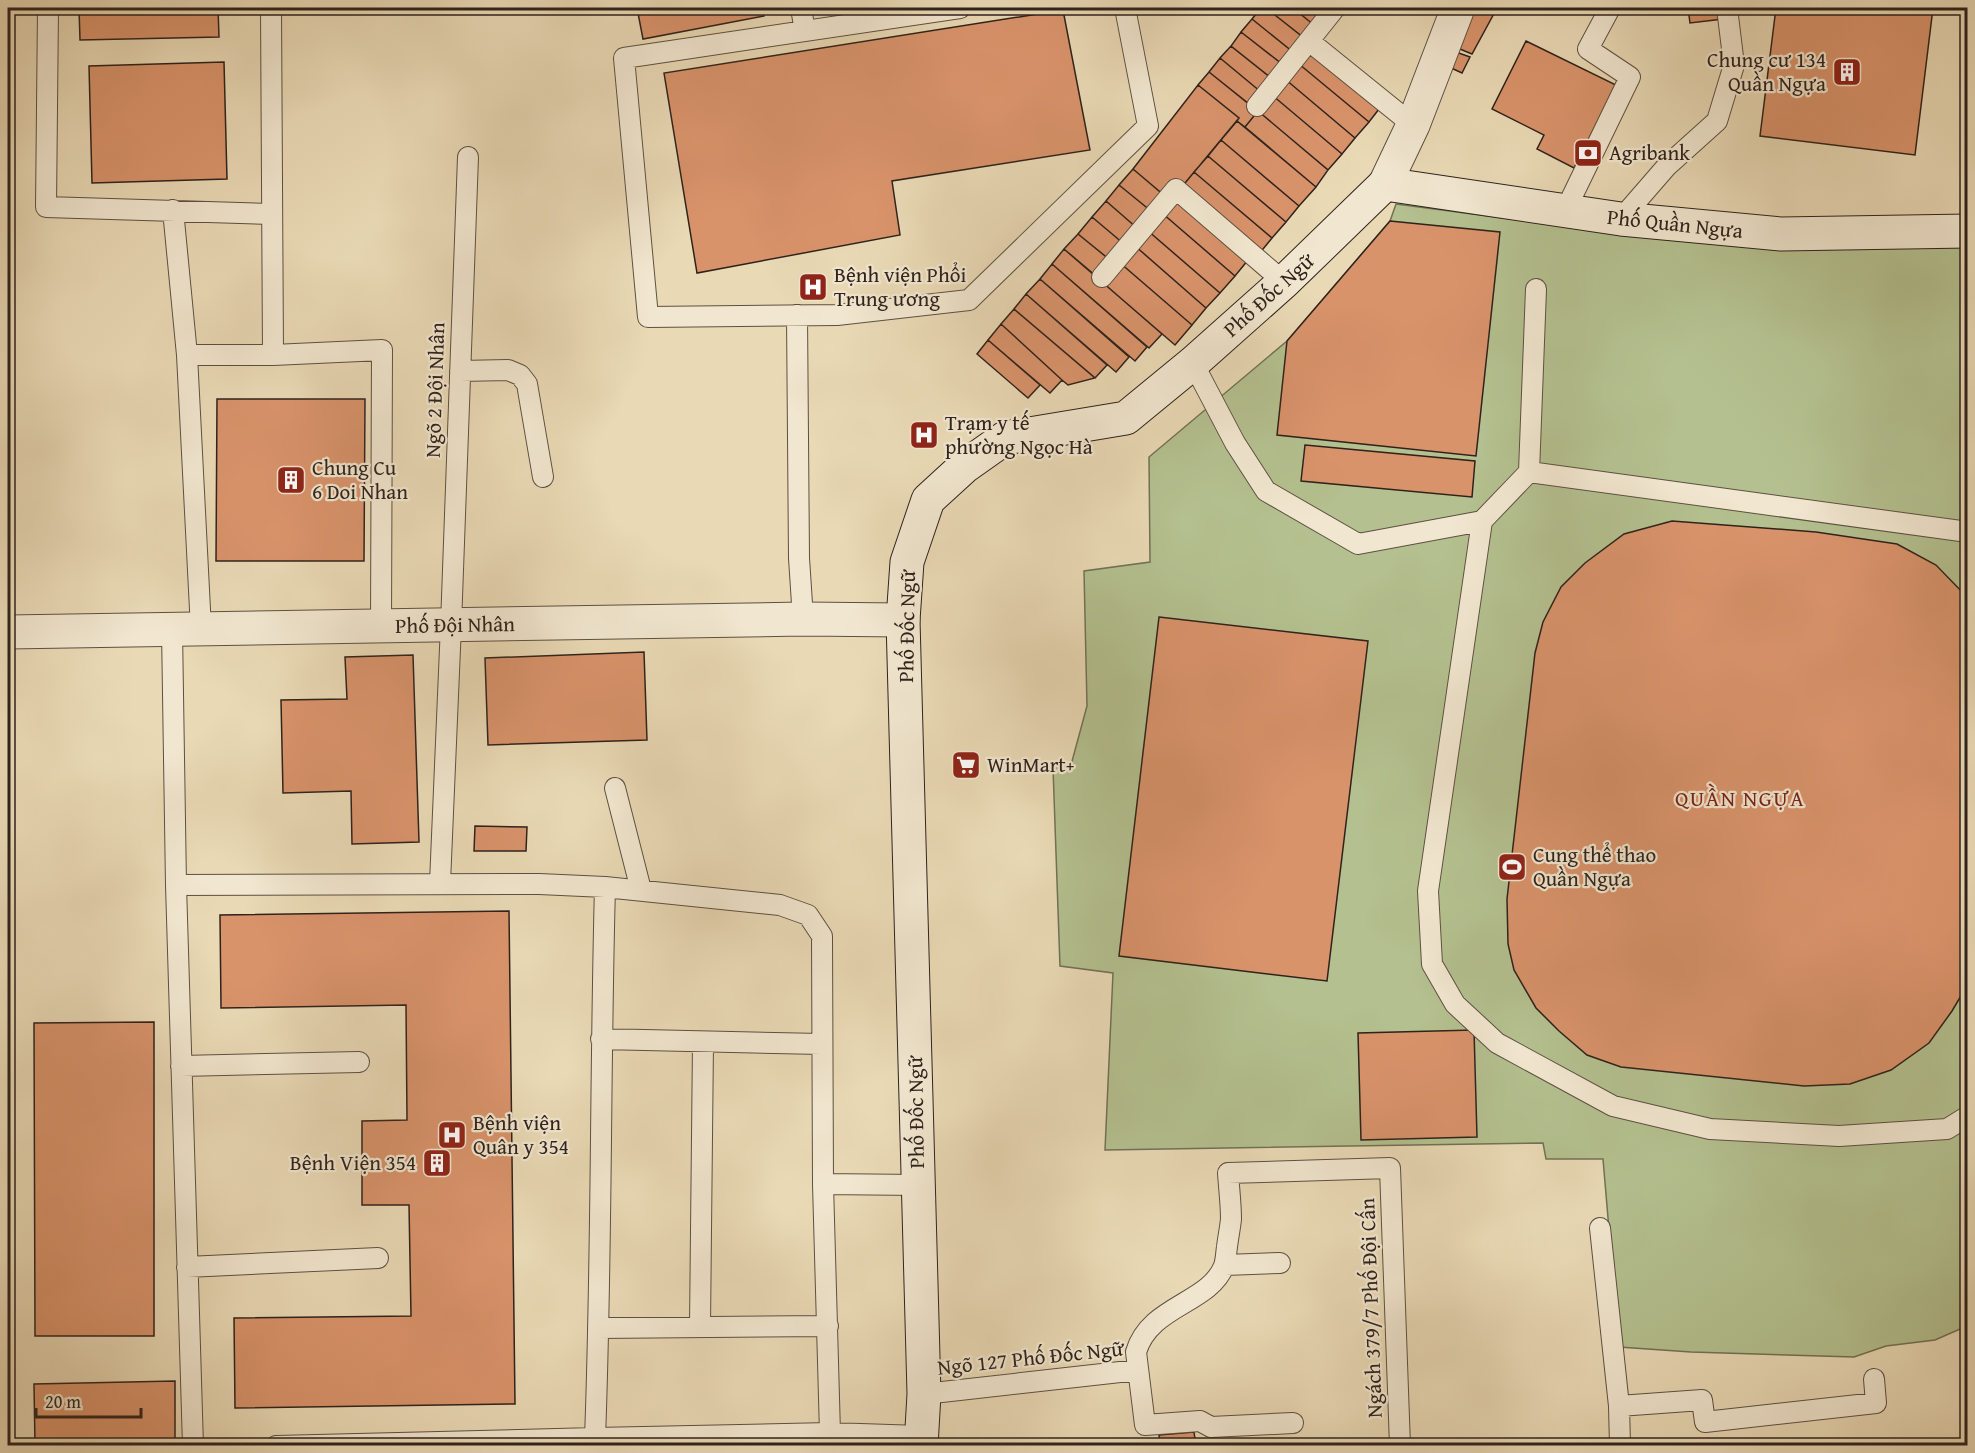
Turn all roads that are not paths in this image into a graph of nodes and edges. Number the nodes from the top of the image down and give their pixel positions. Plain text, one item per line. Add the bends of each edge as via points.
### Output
1 (48, 8) edge
2 (271, 8) edge
3 (801, 8) edge
4 (960, 8) edge
5 (1125, 8) edge
6 (1335, 8) edge
7 (1458, 8) edge
8 (1610, 8) edge
9 (1727, 8) edge
10 (805, 31) junction
11 (1309, 41) junction
12 (1257, 106) dead end
13 (1413, 125) junction
14 (468, 157) dead end
15 (1385, 184) junction
16 (172, 210) junction
17 (1565, 211) junction
18 (272, 214) junction
19 (1621, 219) junction
20 (1968, 231) edge
21 (1102, 277) dead end
22 (1284, 282) junction
23 (1536, 289) dead end
24 (797, 315) junction
25 (187, 355) junction
26 (273, 355) junction
27 (1193, 363) junction
28 (460, 370) junction
29 (1529, 472) junction
30 (543, 477) dead end
31 (1482, 521) junction
32 (1968, 532) edge
33 (803, 619) junction
34 (903, 620) junction
35 (451, 625) junction
36 (381, 626) junction
37 (187, 629) junction
38 (8, 632) edge
39 (615, 788) dead end
40 (440, 883) junction
41 (176, 885) junction
42 (605, 887) junction
43 (641, 890) junction
44 (601, 1039) junction
45 (704, 1042) junction
46 (821, 1044) junction
47 (359, 1062) dead end
48 (181, 1066) junction
49 (1968, 1116) edge
50 (823, 1184) junction
51 (918, 1185) junction
52 (1600, 1227) dead end
53 (378, 1258) dead end
54 (1280, 1263) dead end
55 (1225, 1265) junction
56 (187, 1267) junction
57 (700, 1326) junction
58 (828, 1326) junction
59 (599, 1328) junction
60 (1138, 1370) junction
61 (1874, 1379) dead end
62 (924, 1394) junction
63 (1619, 1406) junction
64 (1293, 1423) dead end
65 (830, 1433) junction
66 (595, 1438) junction
67 (920, 1441) edge
68 (193, 1446) edge
69 (276, 1446) edge
70 (1400, 1446) edge
71 (1620, 1446) edge

1 - 16 lane via 46,207
2 - 18 lane
3 - 10 lane
4 - 10 lane
5 - 24 lane via 1148,126 969,300 837,315
6 - 11 lane
7 - 13 street, Phố Đốc Ngữ
8 - 17 lane via 1588,49 1630,77
9 - 19 lane via 1734,65 1717,121 1667,166
10 - 24 lane via 624,58 648,316
11 - 12 lane
11 - 13 lane
13 - 15 street, Phố Đốc Ngữ
14 - 28 lane, Ngõ 2 Đội Nhân
15 - 17 street, Phố Quần Ngựa
15 - 22 street, Phố Đốc Ngữ
16 - 18 lane
16 - 25 lane
17 - 19 street, Phố Quần Ngựa
18 - 26 lane
19 - 20 street, Phố Quần Ngựa via 1781,234
21 - 22 lane via 1176,189
22 - 27 street, Phố Đốc Ngữ
23 - 29 lane
24 - 33 lane
25 - 26 lane
25 - 37 lane
26 - 36 lane via 382,350
27 - 31 lane via 1235,443 1266,491 1358,544
27 - 34 street, Phố Đốc Ngữ via 1126,418 1005,438 964,467 928,500 907,562
28 - 30 lane via 508,370 520,375 527,384
28 - 35 lane, Ngõ 2 Đội Nhân
29 - 31 lane
29 - 32 lane
31 - 49 lane via 1428,891 1432,964 1455,1005 1497,1043 1613,1106 1710,1129 1839,1136 1947,1129
33 - 34 street, Phố Đội Nhân
33 - 35 street, Phố Đội Nhân
34 - 51 street, Phố Đốc Ngữ
35 - 36 street, Phố Đội Nhân
35 - 40 lane, Ngõ 2 Đội Nhân
36 - 37 street, Phố Đội Nhân
37 - 38 street, Phố Đội Nhân
37 - 41 lane
39 - 43 lane
40 - 41 lane
40 - 42 lane
41 - 48 lane
42 - 43 lane
42 - 44 lane
43 - 46 lane via 780,905 807,915 822,936
44 - 45 lane
44 - 59 lane
45 - 46 lane
45 - 57 lane
46 - 50 lane
47 - 48 lane
48 - 56 lane
50 - 51 lane
50 - 58 lane
51 - 62 street, Phố Đốc Ngữ
52 - 63 lane
53 - 56 lane
54 - 55 lane
55 - 60 lane, Ngõ 127 Phố Đốc Ngữ via 1214,1281 1148,1328 1136,1352
55 - 70 lane, Ngách 379/7 Phố Đội Cấn via 1231,1219 1228,1173 1390,1168
56 - 68 lane
57 - 58 lane
57 - 59 lane
58 - 65 lane
59 - 66 lane
60 - 62 lane, Ngõ 127 Phố Đốc Ngữ
60 - 64 lane via 1145,1425 1200,1421 1211,1427
61 - 63 lane via 1876,1403 1705,1422 1702,1400
62 - 67 street, Phố Đốc Ngữ
63 - 71 lane
65 - 66 lane
65 - 67 lane
66 - 69 lane

